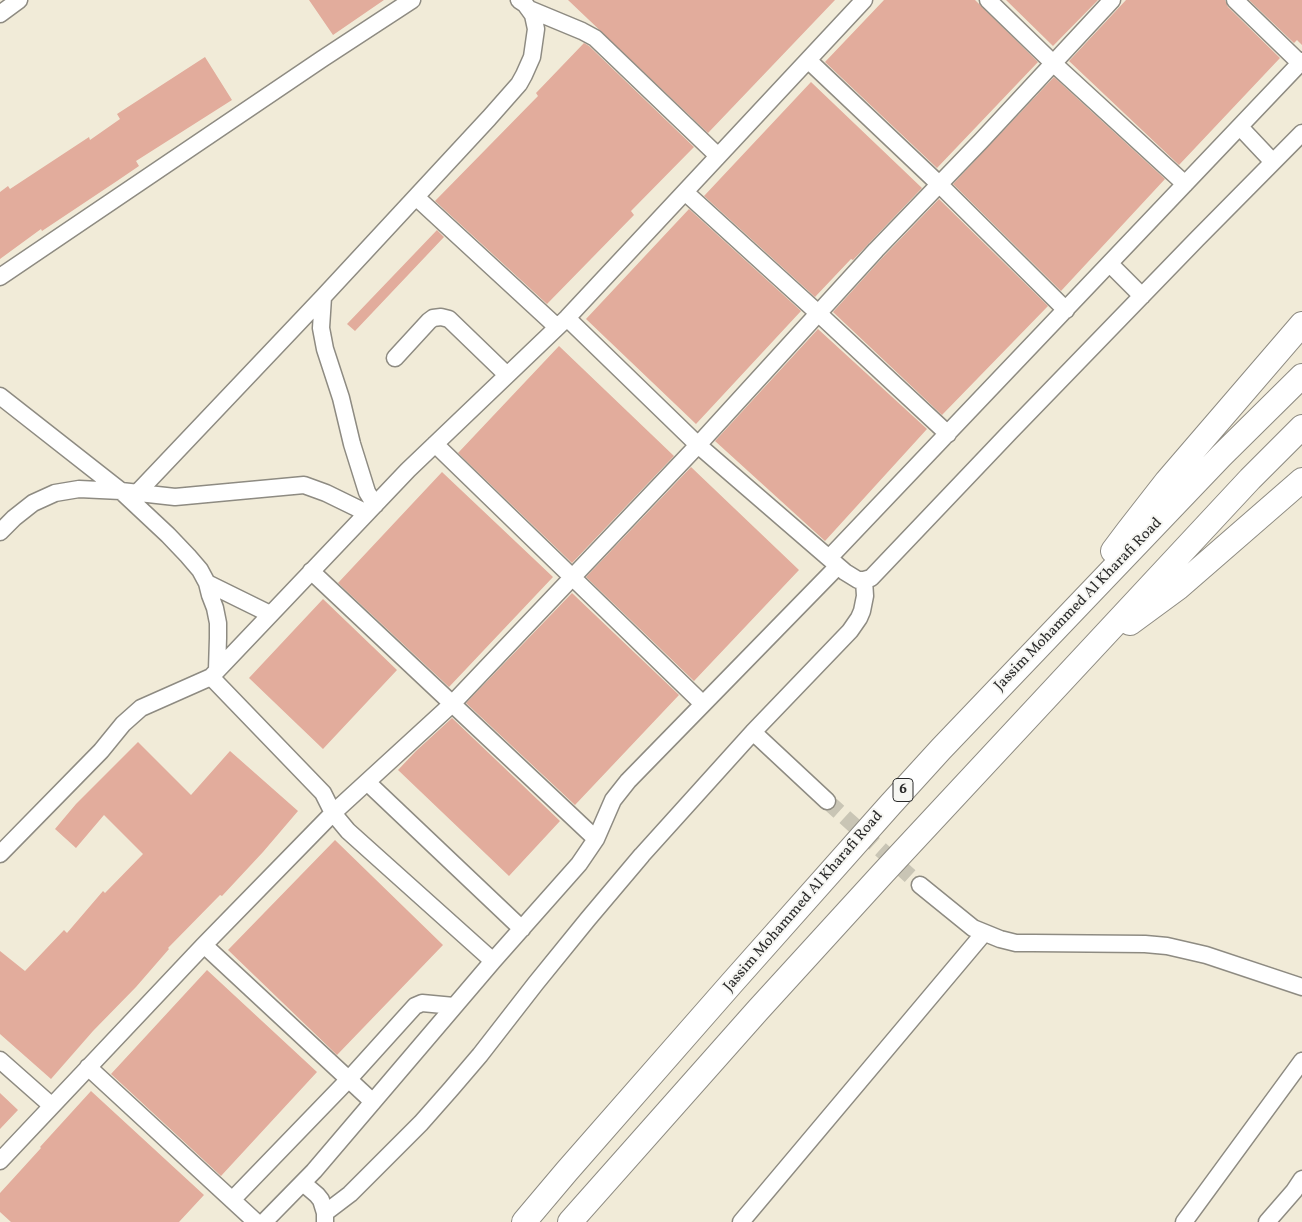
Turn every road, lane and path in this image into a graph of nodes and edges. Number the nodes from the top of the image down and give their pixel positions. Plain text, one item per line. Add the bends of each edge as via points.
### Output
1 (19, 0) edge
2 (412, 0) edge
3 (864, 0) edge
4 (988, 0) edge
5 (1112, 0) edge
6 (1235, 0) edge
7 (524, 4) edge
8 (0, 14) edge
9 (808, 60) junction
10 (1053, 62) junction
11 (1301, 62) edge
12 (1240, 127) junction
13 (1302, 133) edge
14 (718, 156) junction
15 (1273, 162) junction
16 (1185, 184) junction
17 (940, 185) junction
18 (685, 192) junction
19 (416, 197) junction
20 (1110, 264) junction
21 (0, 277) edge
22 (1142, 296) junction
23 (323, 297) junction
24 (1066, 310) junction
25 (818, 313) junction
26 (562, 322) junction
27 (1302, 324) edge
28 (395, 358) dead end
29 (507, 375) junction
30 (1302, 376) edge
31 (0, 396) edge
32 (1302, 427) edge
33 (948, 434) junction
34 (435, 444) junction
35 (698, 445) junction
36 (1302, 480) edge
37 (129, 492) junction
38 (371, 509) junction
39 (0, 532) edge
40 (834, 562) junction
41 (311, 571) junction
42 (573, 577) junction
43 (864, 580) junction
44 (207, 583) junction
45 (1074, 609) junction
46 (270, 614) junction
47 (1077, 664) junction
48 (214, 673) junction
49 (452, 704) junction
50 (703, 704) junction
51 (753, 732) junction
52 (367, 782) junction
53 (827, 801) tunnel mouth
54 (333, 813) junction
55 (596, 838) junction
56 (0, 854) edge
57 (920, 885) tunnel mouth
58 (522, 928) junction
59 (984, 933) junction
60 (204, 945) junction
61 (493, 961) junction
62 (1302, 987) edge
63 (454, 1006) junction
64 (0, 1060) edge
65 (1302, 1061) edge
66 (88, 1067) junction
67 (349, 1079) junction
68 (373, 1102) junction
69 (52, 1106) junction
70 (0, 1161) edge
71 (1302, 1179) edge
72 (303, 1183) junction
73 (232, 1200) junction
74 (325, 1218) edge
75 (256, 1222) edge
76 (264, 1222) edge
77 (524, 1222) edge
78 (570, 1222) edge
79 (741, 1222) edge
80 (1184, 1222) edge
81 (1267, 1222) edge

1 - 8 street
2 - 21 street
3 - 9 street
4 - 10 street
5 - 10 street
6 - 11 street
7 - 14 street via 595,38
7 - 19 street via 533,15 536,29 532,57 519,84
9 - 14 street
9 - 17 street
10 - 16 street
10 - 17 street
11 - 12 street
12 - 15 street
12 - 16 street
13 - 15 street
14 - 18 street
15 - 22 street
16 - 20 street
17 - 24 street
17 - 25 street
18 - 25 street
18 - 26 street
19 - 23 street
19 - 26 street
20 - 22 street
20 - 24 street
22 - 43 street via 871,578
23 - 37 street
23 - 38 street via 321,328 325,349
24 - 33 street
25 - 33 street
25 - 35 street
26 - 29 street
26 - 35 street
27 - 45 highway via 1147,506
28 - 29 street via 429,321 441,316 449,319
29 - 34 street
30 - 45 highway, Jassim Mohammed Al Kharafi Road / 6
31 - 37 street
32 - 47 highway
33 - 40 street
34 - 38 street
34 - 42 street
35 - 40 street
35 - 42 street
36 - 47 highway via 1178,587
37 - 38 street via 175,496 304,484
37 - 39 street via 79,489 55,493 33,503
37 - 44 street via 188,556
38 - 41 street
40 - 43 street via 858,580
40 - 50 street
41 - 46 street
41 - 49 street
42 - 49 street
42 - 50 street
43 - 51 street via 864,604 855,625
44 - 46 street
44 - 48 street via 218,623
45 - 77 highway, Jassim Mohammed Al Kharafi Road / 6 via 890,805
46 - 48 street
47 - 78 highway via 758,1010
48 - 54 street via 323,793
48 - 56 street via 135,713
49 - 52 street
49 - 55 street
50 - 55 street via 624,786 607,811
51 - 53 street
51 - 74 street via 594,912 451,1089
52 - 54 street
52 - 58 street
54 - 60 street
54 - 61 street via 348,831
55 - 58 street via 579,864
57 - 59 street
58 - 61 street
59 - 62 street via 1016,943 1168,946
59 - 79 street
60 - 66 street
60 - 67 street
61 - 63 street
63 - 67 street via 422,1003 415,1006
63 - 68 street
64 - 69 street
65 - 80 street
66 - 69 street
66 - 73 street
67 - 68 street
67 - 73 street
68 - 72 street
69 - 70 street
71 - 81 street
72 - 74 street via 321,1200
72 - 76 street
73 - 75 street

